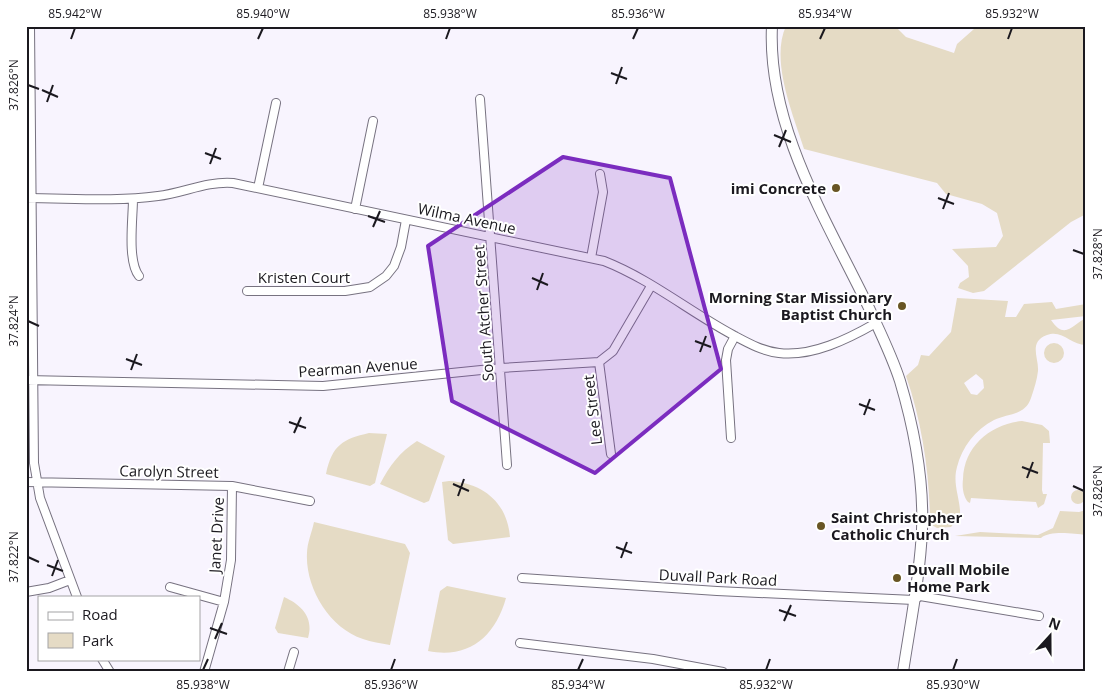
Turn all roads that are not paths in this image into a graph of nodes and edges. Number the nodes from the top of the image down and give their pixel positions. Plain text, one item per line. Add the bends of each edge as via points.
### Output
1 (30, 26) edge
2 (772, 26) edge
3 (480, 100) dead end
4 (276, 102) dead end
5 (373, 122) dead end
6 (600, 174) dead end
7 (258, 188) junction
8 (29, 198) edge
9 (134, 199) junction
10 (355, 209) junction
11 (406, 220) junction
12 (491, 237) junction
13 (591, 258) junction
14 (139, 276) dead end
15 (651, 286) junction
16 (247, 291) dead end
17 (876, 323) junction
18 (735, 336) junction
19 (600, 362) junction
20 (501, 368) junction
21 (29, 380) edge
22 (731, 438) dead end
23 (611, 454) dead end
24 (507, 465) dead end
25 (26, 482) edge
26 (36, 482) junction
27 (232, 486) junction
28 (310, 501) dead end
29 (522, 578) dead end
30 (70, 580) junction
31 (170, 586) dead end
32 (26, 592) edge
33 (77, 596) edge
34 (914, 600) junction
35 (224, 602) junction
36 (1039, 616) dead end
37 (520, 643) dead end
38 (294, 652) dead end
39 (103, 660) edge
40 (110, 672) edge
41 (204, 672) edge
42 (288, 672) edge
43 (722, 672) edge
44 (903, 672) edge

1 - 8 street
2 - 17 main road via 772,62 788,132 816,199
3 - 12 street, South Atcher Street
4 - 7 street
5 - 10 street
6 - 13 street via 603,192
7 - 9 street, Wilma Avenue via 212,183 177,193
7 - 10 street, Wilma Avenue
8 - 9 street, Wilma Avenue
8 - 21 street
9 - 14 street via 132,259 134,271
10 - 11 street, Wilma Avenue
11 - 12 street, Wilma Avenue
11 - 16 street, Kristen Court via 394,266 370,287 345,291
12 - 13 street, Wilma Avenue
12 - 20 street, South Atcher Street
13 - 15 street, Wilma Avenue via 614,265
15 - 18 street, Wilma Avenue
15 - 19 street via 613,351
17 - 18 street, Wilma Avenue via 826,346 788,354 760,349
17 - 34 main road via 900,382 918,468 922,529
18 - 22 street via 726,360
19 - 20 street, Pearman Avenue
19 - 23 street, Lee Street
20 - 21 street, Pearman Avenue via 323,386
20 - 24 street, South Atcher Street
21 - 26 street
25 - 26 street, Carolyn Street
26 - 27 street, Carolyn Street
26 - 30 street
27 - 28 street, Carolyn Street
27 - 35 street, Janet Drive via 230,560
29 - 34 street, Duvall Park Road
30 - 32 street
30 - 33 street
31 - 35 street
34 - 36 street, Duvall Park Road via 920,596
34 - 44 main road
35 - 41 street, Janet Drive
37 - 43 street via 653,659
38 - 42 street
39 - 40 street

